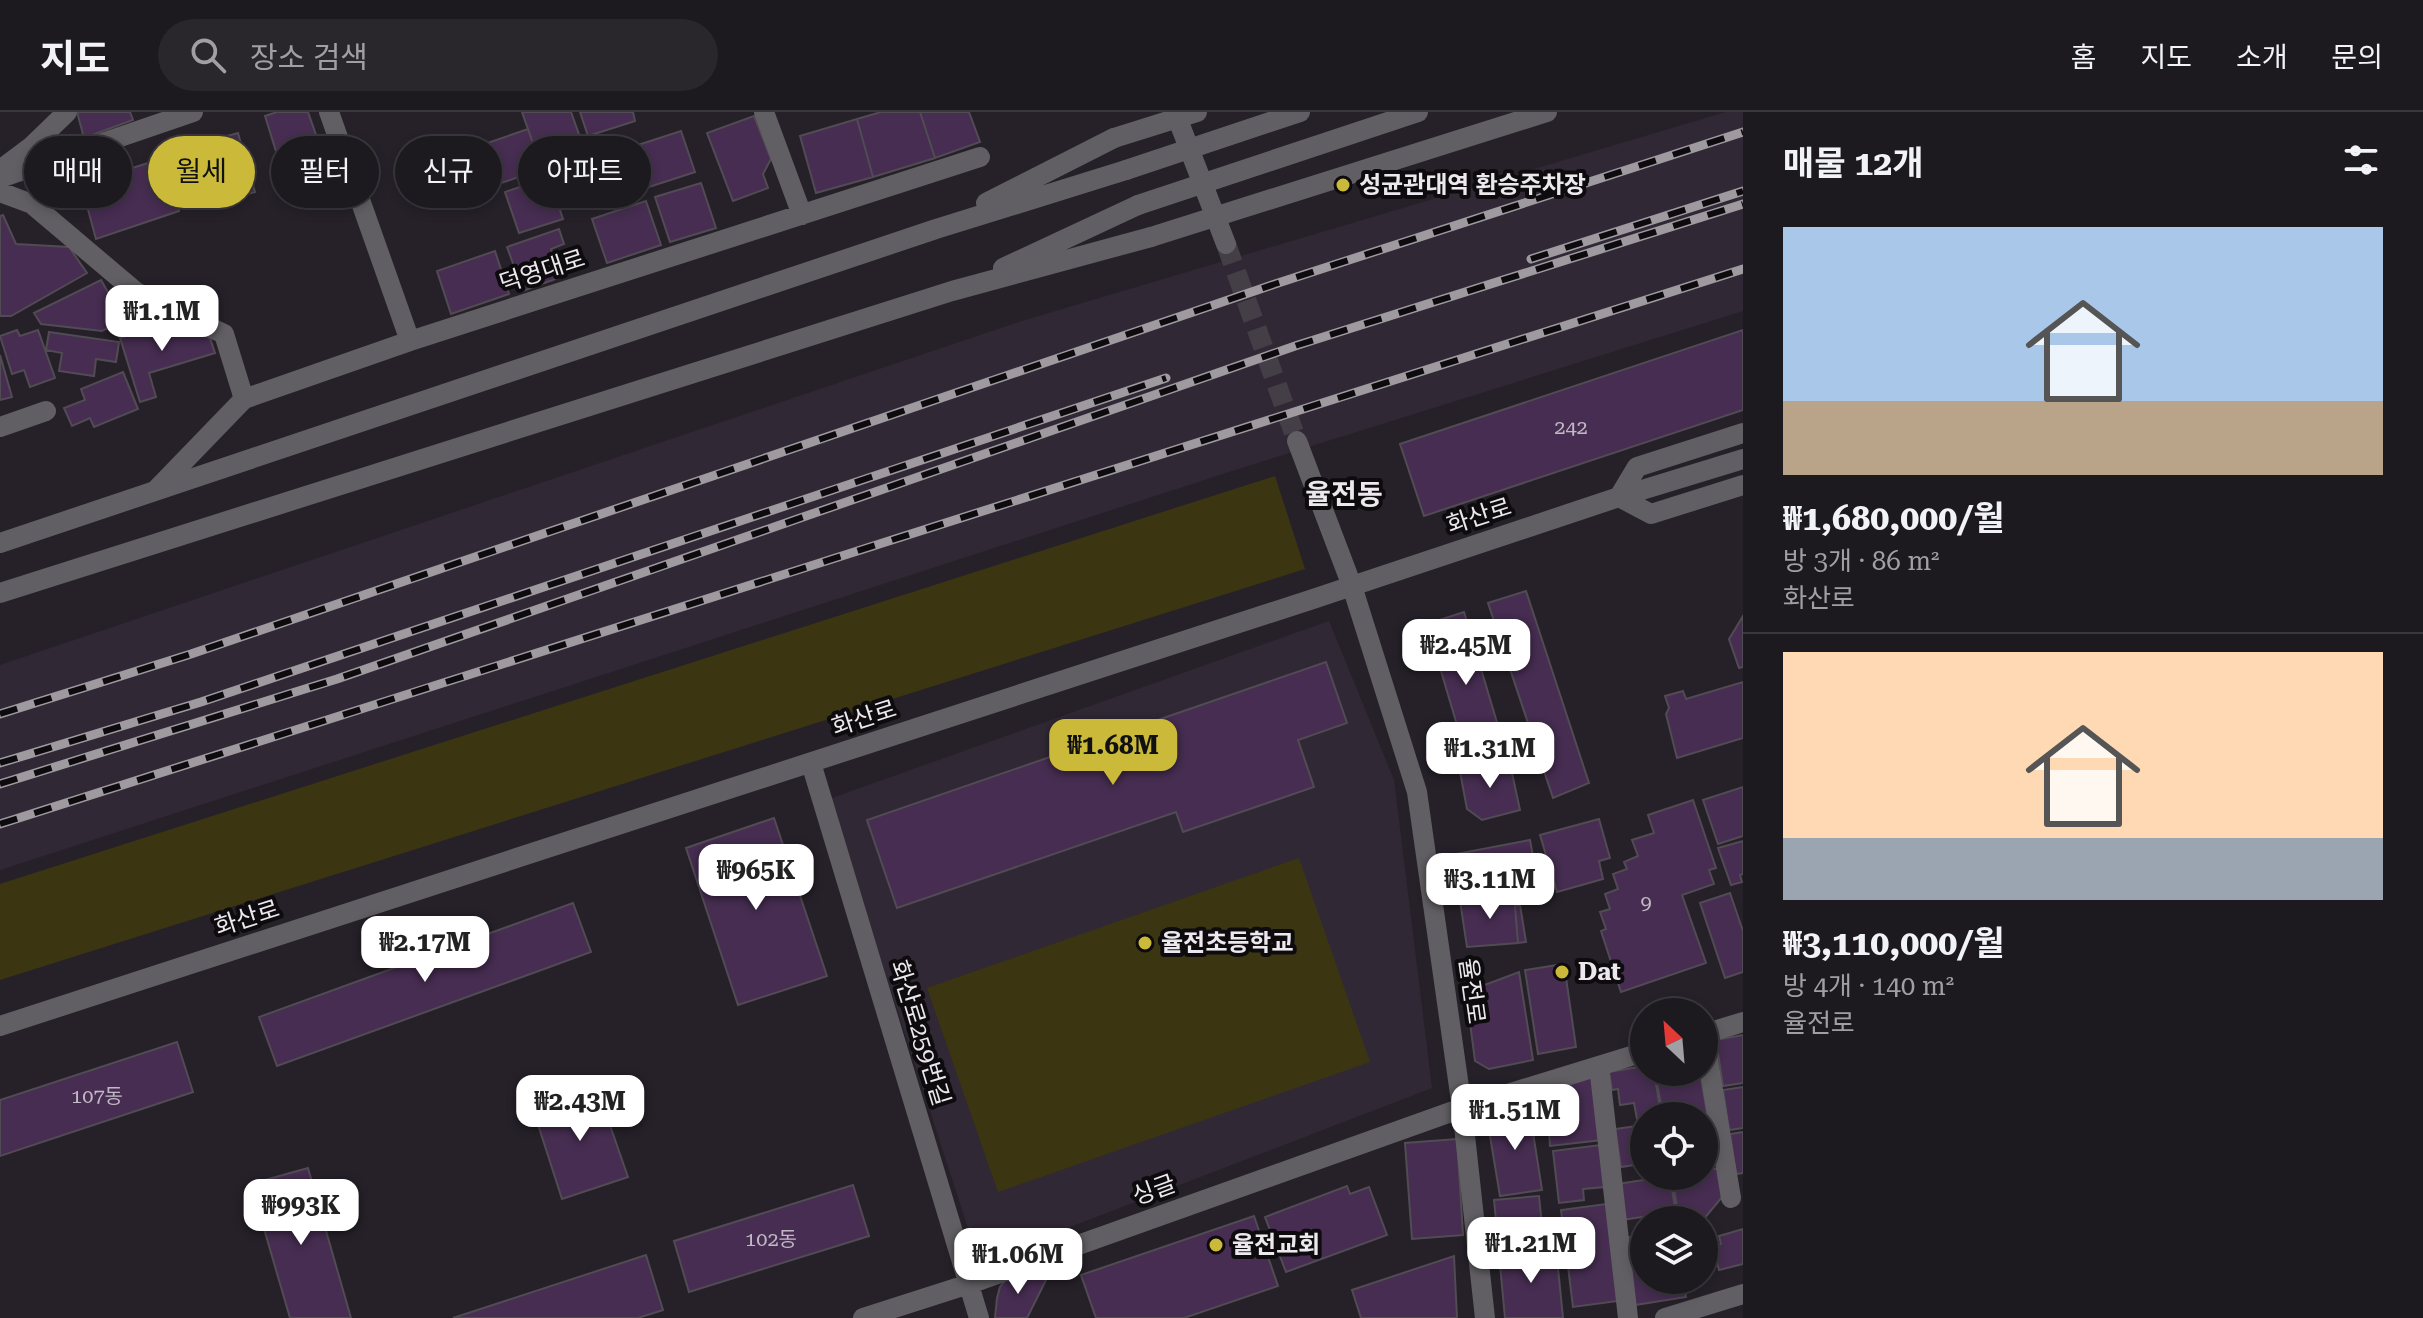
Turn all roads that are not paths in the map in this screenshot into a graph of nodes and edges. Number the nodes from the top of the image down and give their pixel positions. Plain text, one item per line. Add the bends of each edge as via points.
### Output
1 (67, 112) edge
2 (193, 112) edge
3 (329, 112) edge
4 (764, 112) edge
5 (1175, 112) edge
6 (1197, 112) edge
7 (1300, 112) edge
8 (1418, 112) edge
9 (1547, 112) edge
10 (980, 157) dead end
11 (0, 170) edge
12 (0, 178) edge
13 (0, 192) edge
14 (802, 215) junction
15 (936, 229) junction
16 (1226, 244) tunnel mouth
17 (952, 291) junction
18 (410, 341) junction
19 (244, 399) junction
20 (46, 411) dead end
21 (0, 427) edge
22 (1743, 433) edge
23 (1297, 441) tunnel mouth
24 (1743, 459) edge
25 (1743, 485) edge
26 (154, 491) junction
27 (1619, 497) junction
28 (0, 543) edge
29 (1352, 586) junction
30 (0, 593) edge
31 (811, 763) junction
32 (1743, 1022) edge
33 (0, 1026) edge
34 (1718, 1030) edge
35 (1630, 1056) edge
36 (1599, 1066) junction
37 (1712, 1086) edge
38 (1462, 1108) junction
39 (1731, 1198) dead end
40 (969, 1284) junction
41 (1743, 1294) edge
42 (863, 1318) edge
43 (979, 1318) edge
44 (1485, 1318) edge
45 (1628, 1318) edge
46 (1665, 1318) edge

1 - 11 street
2 - 12 street
3 - 18 street
4 - 14 street
5 - 16 street
6 - 15 street, bridge via 1114,138
7 - 15 street, bridge
8 - 17 street, bridge via 1138,205
9 - 17 street, bridge via 1151,237
10 - 14 street, 덕영대로
13 - 19 street via 32,204 136,292 224,334
14 - 18 street, 덕영대로
15 - 26 street
17 - 30 street
18 - 19 street, 덕영대로
19 - 26 street, 덕영대로
20 - 21 street
22 - 27 street via 1637,467
23 - 29 street, 율전로
24 - 27 street, 화산로
25 - 27 street via 1651,514
26 - 28 street
27 - 29 street, 화산로
29 - 31 street, 화산로
29 - 38 street, 율전로 via 1417,792
31 - 33 street, 화산로
31 - 40 street, 화산로259번길
32 - 34 street
35 - 36 street, 싱글
36 - 38 street, 싱글
36 - 45 street
37 - 39 street
38 - 40 street, 싱글
38 - 44 street, 율전로
40 - 42 street, 싱글
40 - 43 street, 화산로259번길
41 - 46 street

